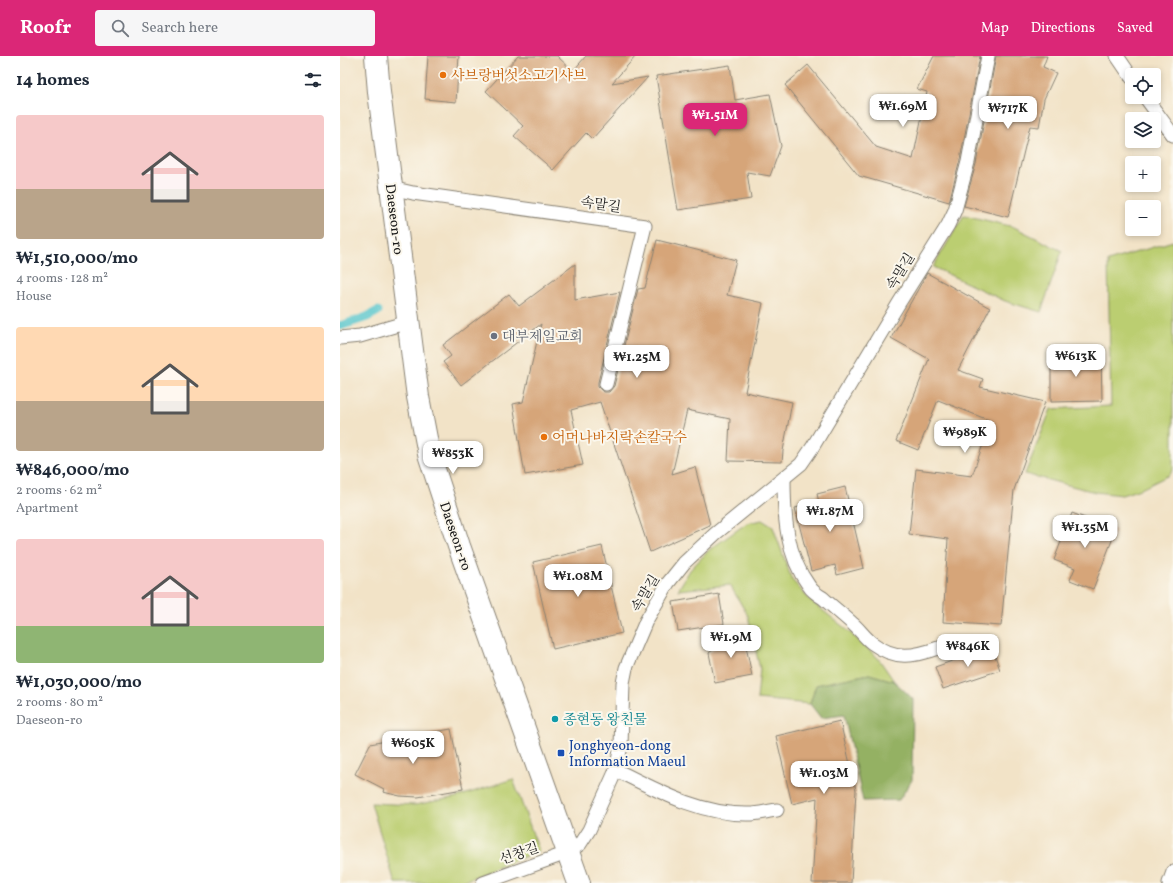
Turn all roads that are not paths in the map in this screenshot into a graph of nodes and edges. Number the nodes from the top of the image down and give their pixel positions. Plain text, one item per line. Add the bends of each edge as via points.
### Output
1 (376, 56) edge
2 (988, 56) edge
3 (1117, 56) edge
4 (1125, 68) edge
5 (1150, 104) edge
6 (1173, 135) edge
7 (391, 188) junction
8 (408, 322) junction
9 (340, 338) edge
10 (606, 384) dead end
11 (784, 479) junction
12 (938, 648) dead end
13 (616, 770) junction
14 (777, 810) dead end
15 (567, 853) junction
16 (1173, 872) edge
17 (482, 883) edge
18 (579, 883) edge
19 (1169, 883) edge

1 - 7 street, Daeseon-ro
2 - 11 lane, 속말길 via 968,162 955,210 948,225 812,448 801,464
3 - 4 lane
5 - 6 lane
7 - 8 street, Daeseon-ro
7 - 10 lane, 속말길 via 646,226
8 - 9 lane via 360,336
8 - 15 street, Daeseon-ro via 429,454
11 - 12 lane via 786,529 800,571 810,587 872,643 888,652 903,656 920,655
11 - 13 lane, 속말길 via 715,534 684,563 668,583 626,668 623,683 621,746
13 - 14 lane via 690,805 750,814
13 - 15 lane, 속말길 via 589,830 580,844
15 - 17 lane, 선창길
15 - 18 street, Daeseon-ro
16 - 19 lane

